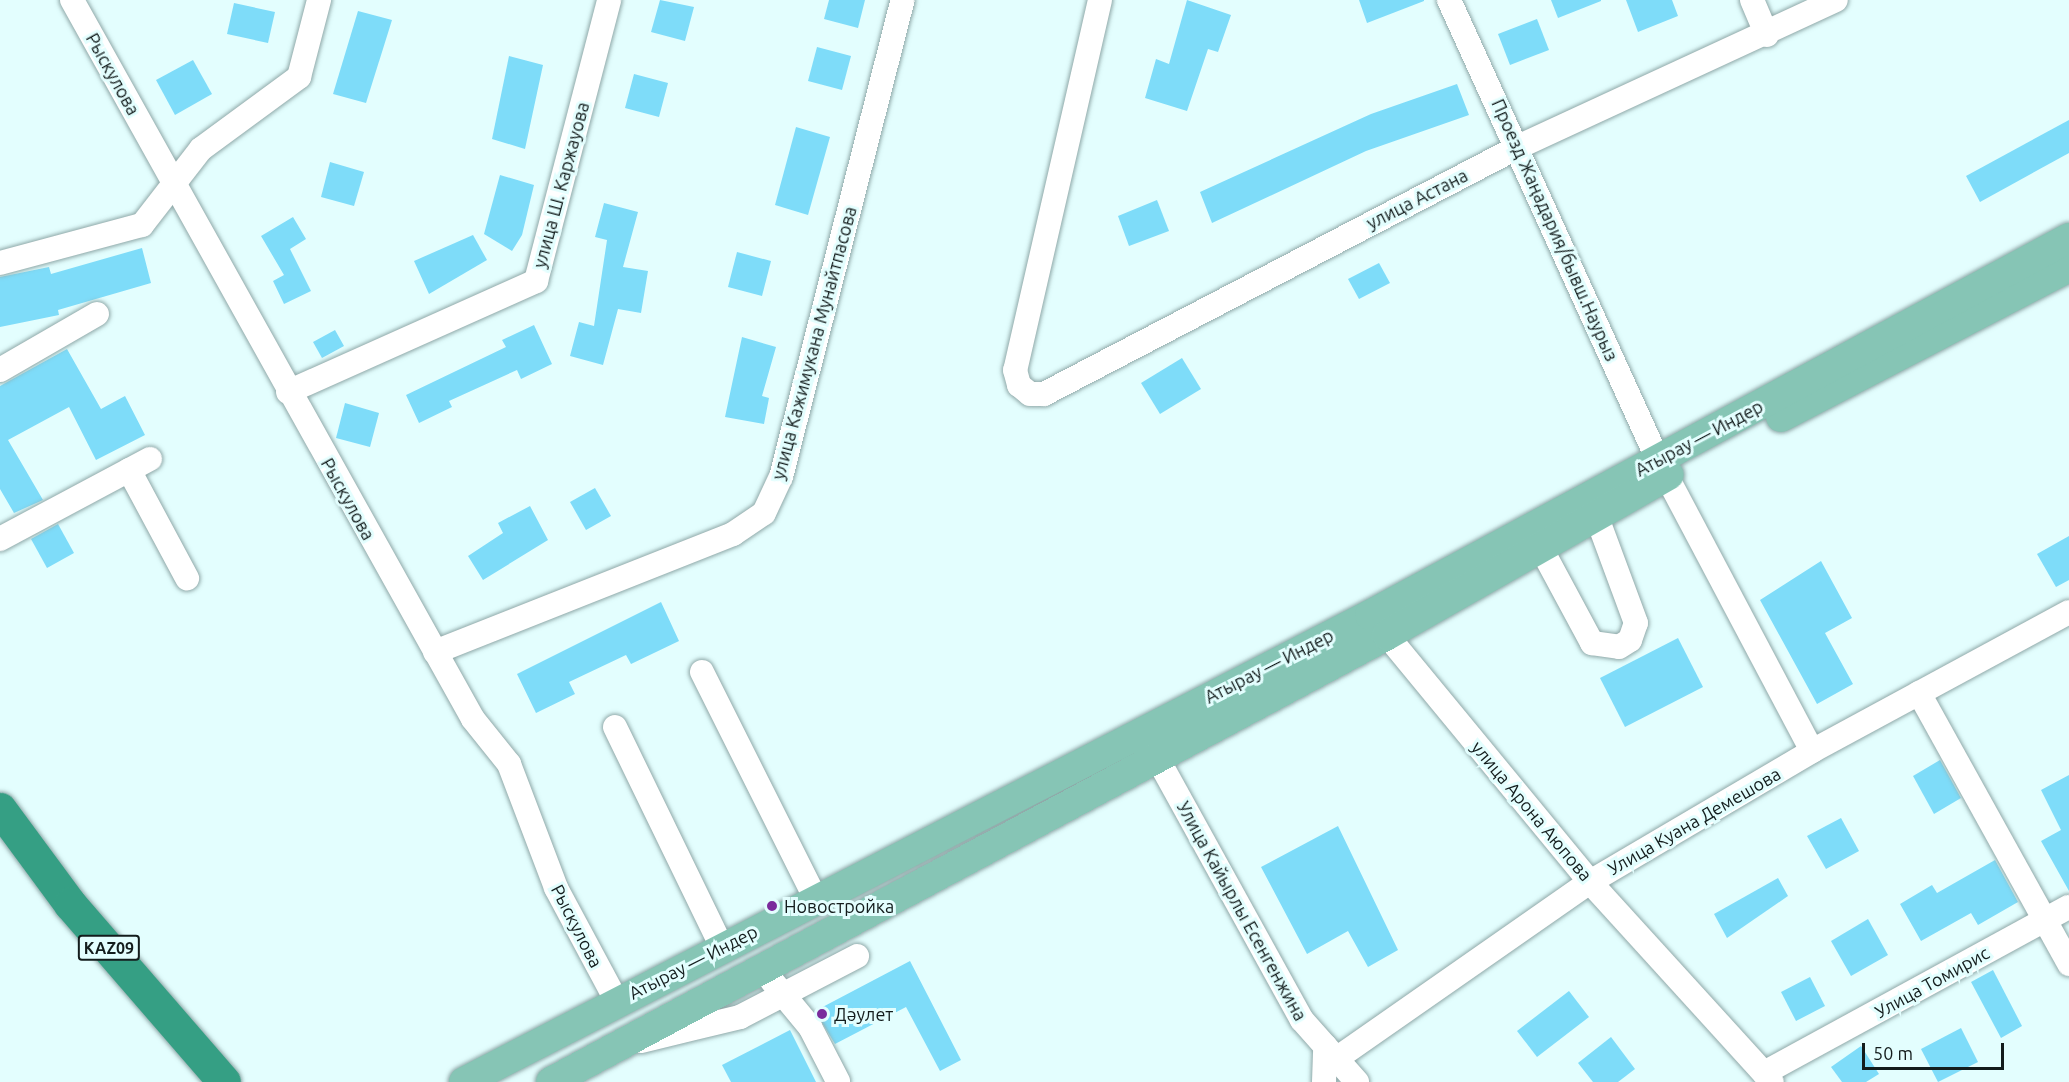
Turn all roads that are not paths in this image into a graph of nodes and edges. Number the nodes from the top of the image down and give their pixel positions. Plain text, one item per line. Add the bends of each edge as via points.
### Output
1 (72, 0) edge
2 (319, 0) edge
3 (609, 0) edge
4 (903, 0) edge
5 (1100, 0) edge
6 (1449, 0) edge
7 (1752, 0) edge
8 (1836, 0) edge
9 (1767, 35) junction
10 (1518, 147) junction
11 (174, 182) junction
12 (2069, 238) edge
13 (0, 263) edge
14 (2069, 267) edge
15 (97, 315) dead end
16 (0, 370) edge
17 (288, 392) junction
18 (150, 459) dead end
19 (1662, 468) junction
20 (129, 470) junction
21 (1598, 520) junction
22 (0, 539) edge
23 (1542, 550) junction
24 (187, 578) dead end
25 (2069, 612) edge
26 (1378, 625) junction
27 (435, 652) junction
28 (702, 672) dead end
29 (1919, 693) junction
30 (615, 728) dead end
31 (1142, 730) junction
32 (1812, 751) junction
33 (1157, 758) junction
34 (0, 808) edge
35 (1590, 882) junction
36 (815, 898) junction
37 (2069, 907) edge
38 (2044, 921) junction
39 (723, 949) junction
40 (857, 956) dead end
41 (2069, 964) edge
42 (762, 967) junction
43 (778, 993) junction
44 (616, 1000) junction
45 (618, 1046) junction
46 (1330, 1052) junction
47 (214, 1075) edge
48 (1768, 1078) edge
49 (838, 1081) edge
50 (246, 1082) edge
51 (464, 1082) edge
52 (552, 1082) edge
53 (1324, 1082) edge
54 (1357, 1082) edge

1 - 11 street, Рыскулова
2 - 11 street via 299,77 201,149
3 - 17 street, улица Ш. Каржауова via 536,281
4 - 27 street, улица Кажимукана Мунайтпасова via 781,477 764,513 733,534
5 - 10 street, улица Астана via 1015,370 1019,385 1030,394 1044,394
6 - 10 street, Проезд Жаңадария/бывш.Наурыз
7 - 9 street
8 - 9 street, улица Астана
9 - 10 street, улица Астана
10 - 19 street, Проезд Жаңадария/бывш.Наурыз
11 - 13 street via 142,225
11 - 17 street, Рыскулова
12 - 19 main road, Атырау — Индер
14 - 19 main road, Атырау — Индер
15 - 16 street
17 - 27 street, Рыскулова
18 - 20 street
19 - 21 main road, Атырау — Индер
19 - 26 main road, Атырау — Индер
19 - 32 street, Проезд Жаңадария/бывш.Наурыз
20 - 22 street
20 - 24 street
21 - 23 main road, Атырау — Индер
21 - 23 street via 1636,623 1630,640 1619,647 1592,643
23 - 26 main road, Атырау — Индер
25 - 29 street, Улица Куана Демешова
26 - 31 main road, Атырау — Индер
26 - 33 main road, Атырау — Индер
26 - 35 street, улица Арона Аюпова
27 - 44 street, Рыскулова via 473,719 509,764 556,888
28 - 36 street
29 - 32 street, Улица Куана Демешова
29 - 38 street
30 - 39 street
31 - 33 street, Улица Кайырлы Есенгенжина
31 - 36 main road, Атырау — Индер
32 - 35 street, Улица Куана Демешова
33 - 42 main road, Атырау — Индер
33 - 46 street, Улица Кайырлы Есенгенжина via 1302,1020
34 - 47 highway, KAZ09 via 70,904
35 - 46 street, Улица Куана Демешова
35 - 48 street, улица Арона Аюпова
36 - 39 main road, Атырау — Индер
37 - 38 street, Улица Томирис
38 - 41 street
38 - 48 street, Улица Томирис
39 - 44 main road, Атырау — Индер
40 - 43 street
42 - 43 street
42 - 45 main road, Атырау — Индер
43 - 45 street via 740,1017
43 - 49 street via 810,1027
44 - 51 main road, Атырау — Индер
45 - 52 main road, Атырау — Индер
46 - 53 street
46 - 54 street, Улица Кайырлы Есенгенжина
47 - 50 highway

